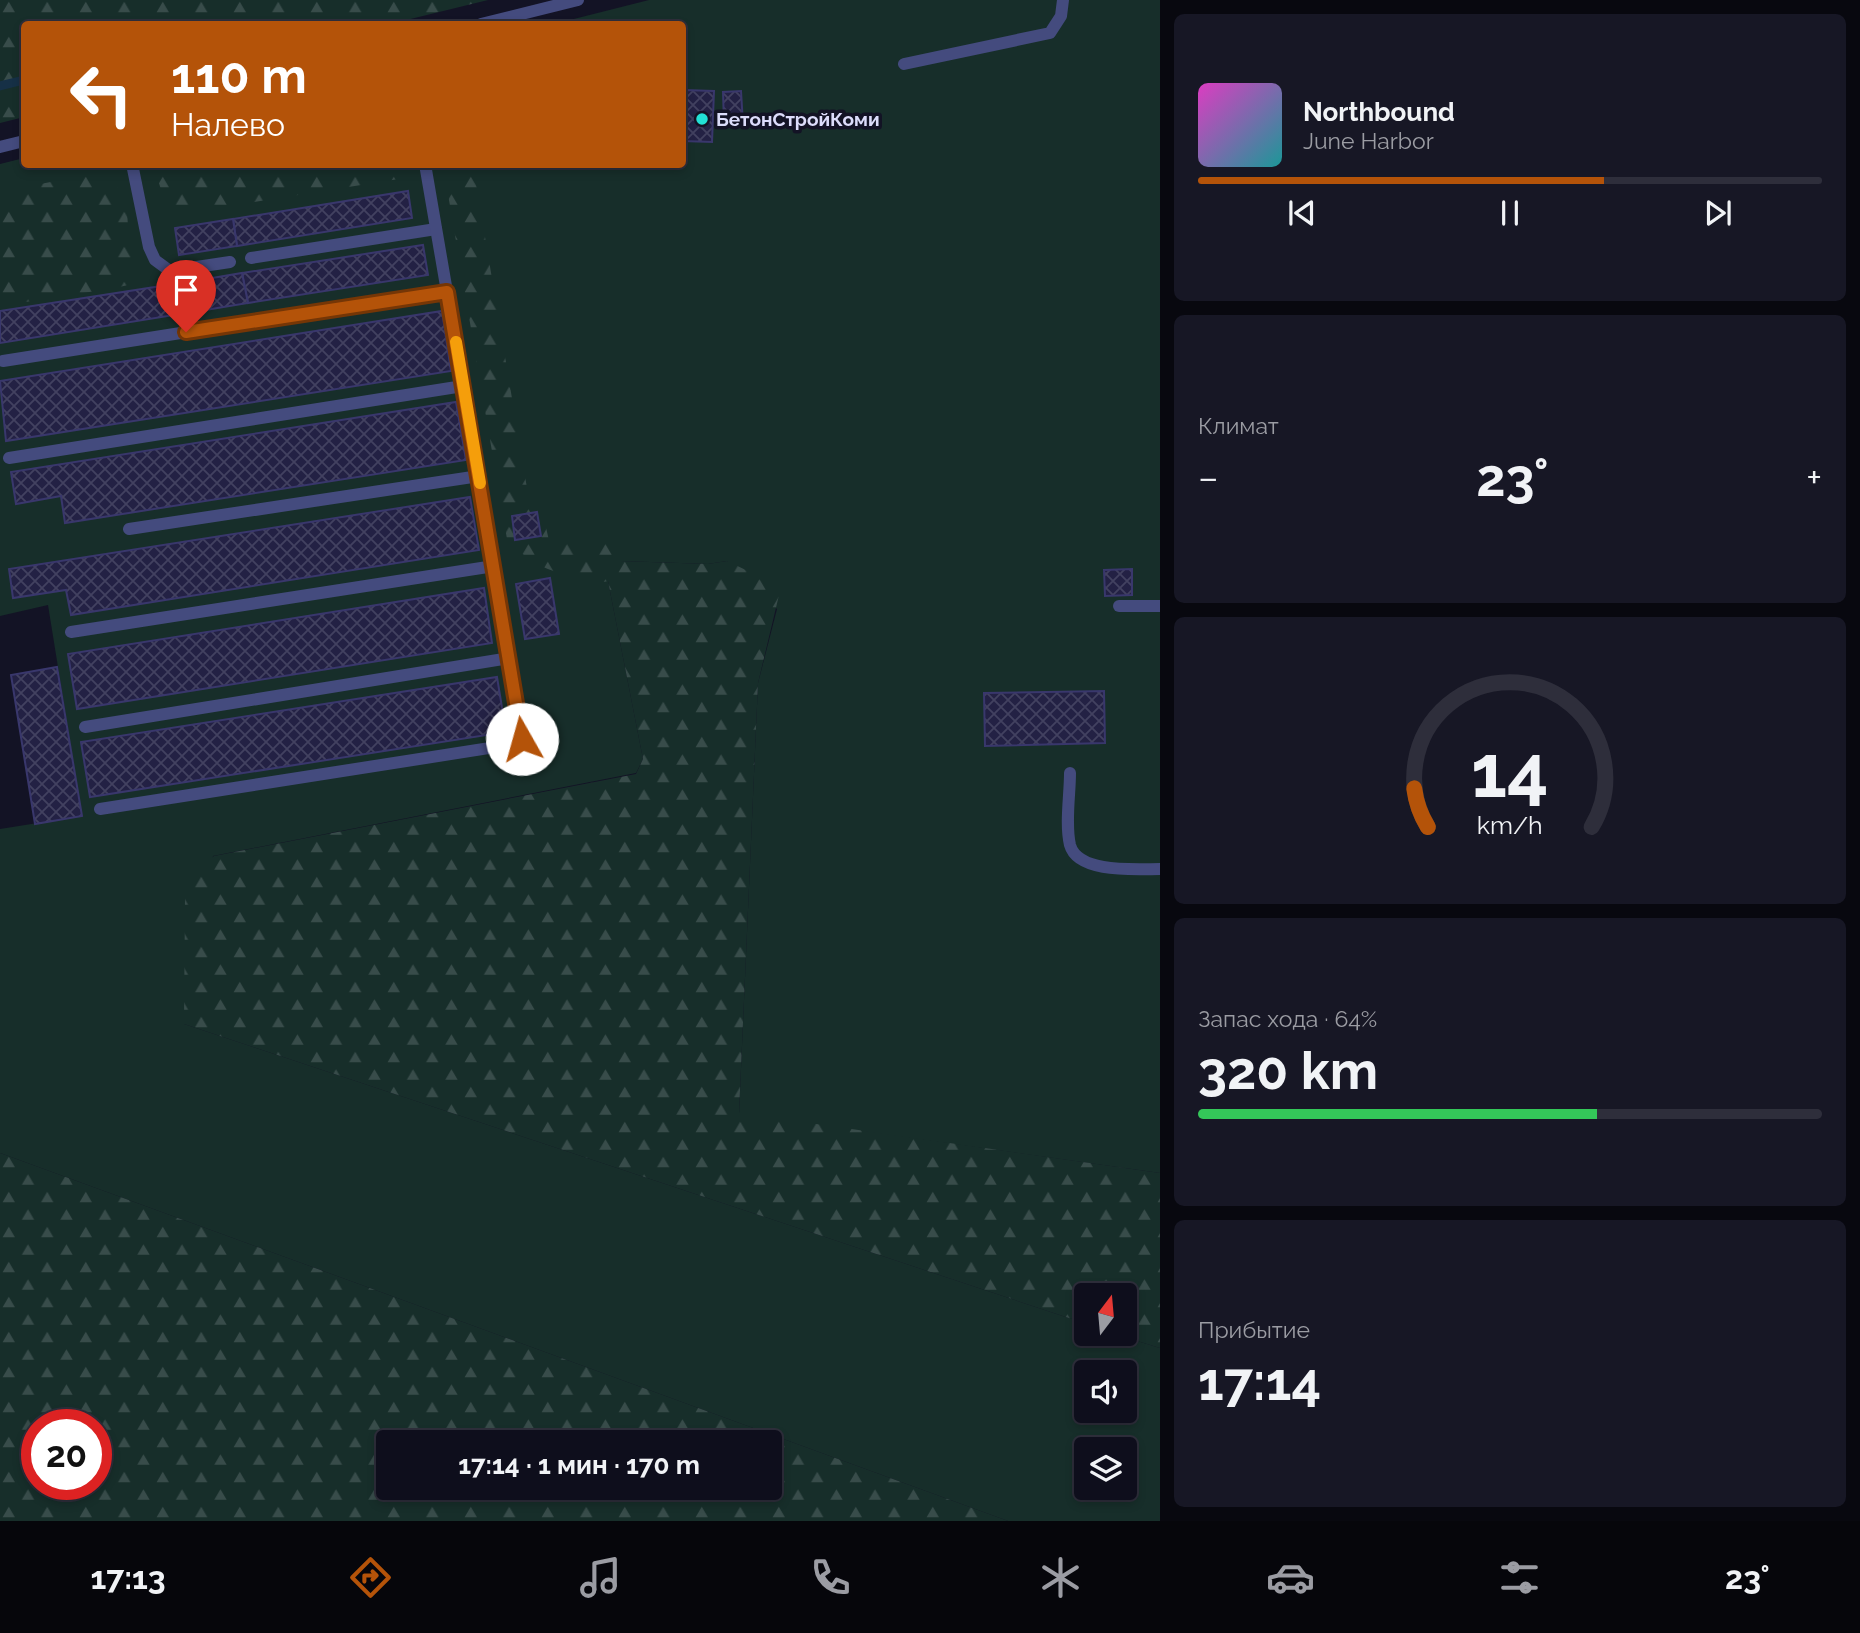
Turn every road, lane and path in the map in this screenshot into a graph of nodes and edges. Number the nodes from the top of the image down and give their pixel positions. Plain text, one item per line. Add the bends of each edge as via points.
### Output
1 (578, 0) edge
2 (1063, 0) edge
3 (504, 21) edge
4 (904, 64) dead end
5 (21, 142) edge
6 (0, 147) edge
7 (133, 168) edge
8 (426, 168) edge
9 (436, 229) junction
10 (251, 258) dead end
11 (230, 262) dead end
12 (447, 292) junction
13 (3, 361) dead end
14 (463, 386) junction
15 (9, 458) dead end
16 (479, 476) junction
17 (129, 529) dead end
18 (494, 566) junction
19 (1119, 606) dead end
20 (1160, 606) edge
21 (71, 632) dead end
22 (510, 658) junction
23 (85, 727) dead end
24 (1070, 773) dead end
25 (100, 809) dead end
26 (1160, 869) edge

1 - 3 lane
2 - 4 lane via 1061,16 1050,33
5 - 6 lane
7 - 11 lane via 155,260 170,271
8 - 9 lane
9 - 10 lane
9 - 12 lane
12 - 13 lane
12 - 14 lane
14 - 15 lane
14 - 16 lane
16 - 17 lane
16 - 18 lane
18 - 21 lane
18 - 22 lane
19 - 20 lane
22 - 23 lane
22 - 25 lane via 522,729 522,739 515,744
24 - 26 lane via 1070,846 1078,857 1110,868

